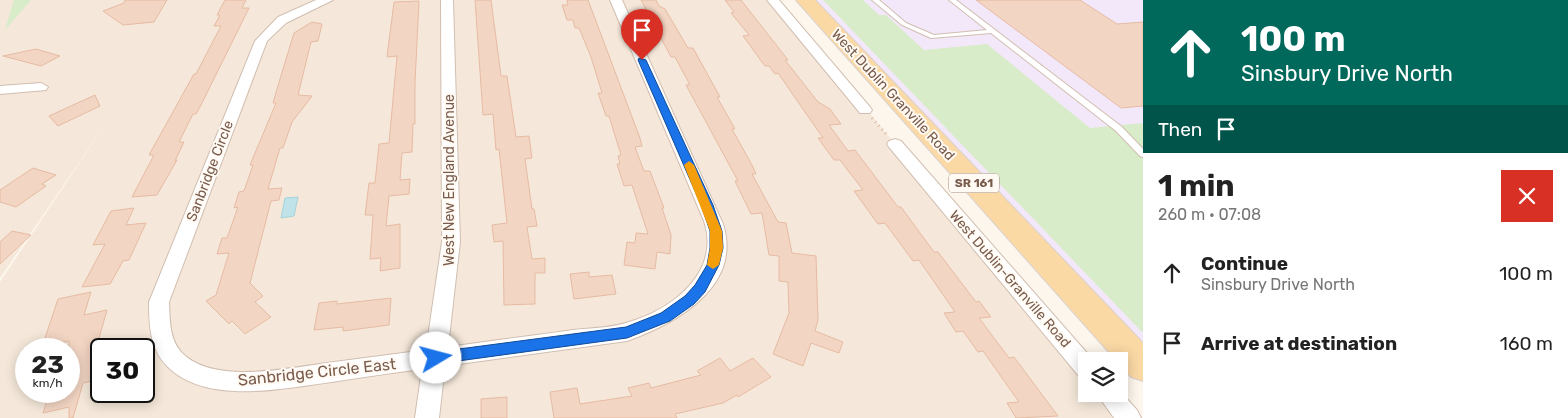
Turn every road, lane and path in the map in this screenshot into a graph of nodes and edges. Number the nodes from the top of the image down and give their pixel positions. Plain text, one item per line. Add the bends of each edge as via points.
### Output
1 (446, 0) edge
2 (616, 0) edge
3 (773, 0) edge
4 (805, 0) edge
5 (875, 0) edge
6 (952, 0) edge
7 (314, 2) edge
8 (992, 31) junction
9 (41, 87) dead end
10 (0, 90) edge
11 (865, 110) joint
12 (895, 144) joint
13 (1143, 154) edge
14 (436, 358) junction
15 (174, 359) joint
16 (1078, 359) edge
17 (1143, 366) edge
18 (1115, 402) edge
19 (427, 418) edge
20 (1129, 418) edge

1 - 14 street, West New England Avenue via 451,242
2 - 14 street, Sanbridge Circle East via 707,205 716,231 713,265 690,300 646,326 627,332
3 - 11 street
4 - 17 main road, West Dublin Granville Road / SR 161
5 - 8 lane via 904,24 933,37
6 - 8 lane
7 - 15 street, Sanbridge Circle via 276,24 261,41 159,302 158,324 163,344
8 - 13 lane via 1119,129
9 - 10 street
11 - 12 path
12 - 16 street, West Dublin-Granville Road
14 - 15 street, Sanbridge Circle East via 236,382 209,378
14 - 19 street, West New England Avenue
18 - 20 street

